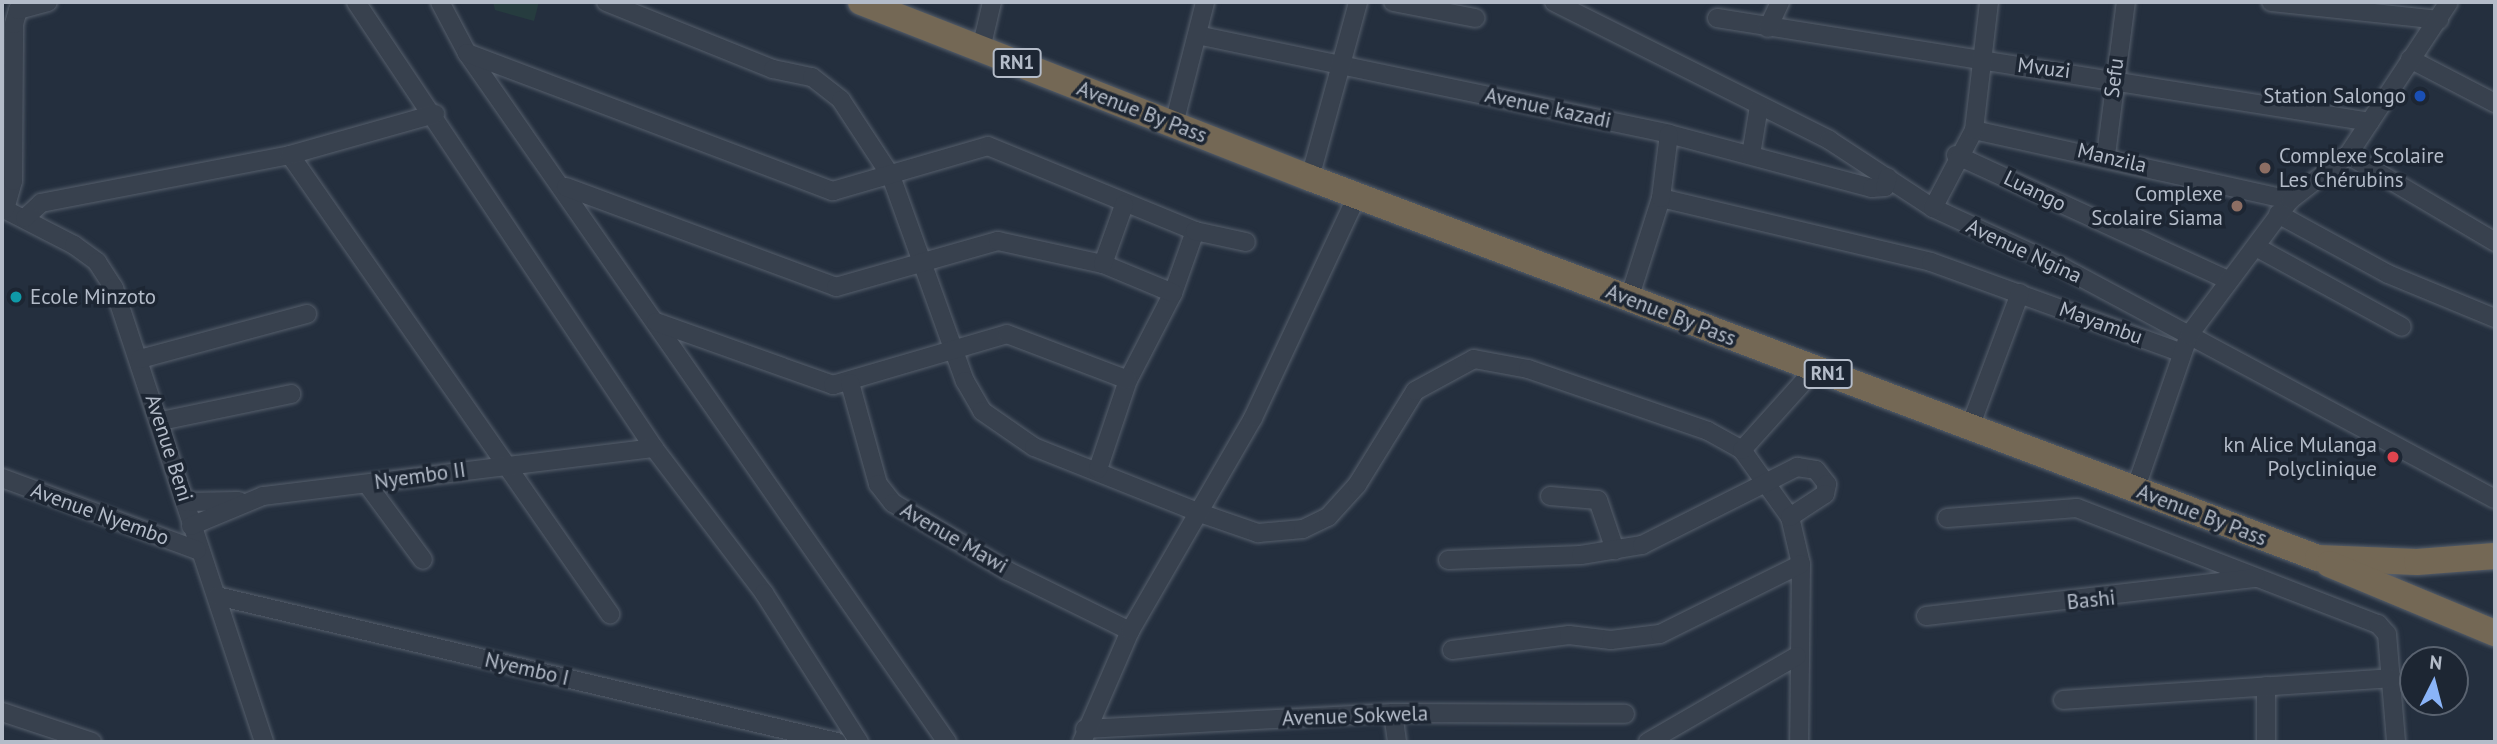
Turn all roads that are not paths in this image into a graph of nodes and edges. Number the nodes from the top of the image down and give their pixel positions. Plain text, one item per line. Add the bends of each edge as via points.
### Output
1 (356, 2) edge
2 (440, 2) edge
3 (606, 2) edge
4 (861, 2) edge
5 (992, 2) edge
6 (1205, 2) edge
7 (1358, 2) edge
8 (1392, 2) edge
9 (1554, 2) edge
10 (1780, 2) edge
11 (1989, 2) edge
12 (2126, 2) edge
13 (2271, 2) edge
14 (2449, 2) edge
15 (32, 3) edge
16 (1475, 18) dead end
17 (1717, 18) dead end
18 (2439, 20) junction
19 (1768, 28) junction
20 (1197, 35) junction
21 (981, 49) junction
22 (467, 53) junction
23 (1985, 60) junction
24 (2410, 60) junction
25 (1343, 64) junction
26 (2113, 76) junction
27 (2495, 103) edge
28 (1759, 106) junction
29 (435, 114) junction
30 (2370, 122) junction
31 (1174, 124) junction
32 (1974, 130) junction
33 (1669, 134) junction
34 (290, 155) junction
35 (1751, 155) junction
36 (1956, 155) junction
37 (2106, 155) junction
38 (2348, 155) junction
39 (891, 176) junction
40 (1888, 177) junction
41 (1310, 178) junction
42 (566, 187) junction
43 (1357, 196) junction
44 (1661, 198) junction
45 (1124, 205) junction
46 (2284, 207) junction
47 (1933, 208) junction
48 (3, 209) edge
49 (25, 218) junction
50 (1195, 230) junction
51 (1246, 242) dead end
52 (2495, 242) edge
53 (2256, 247) junction
54 (923, 258) junction
55 (1103, 264) junction
56 (2228, 280) junction
57 (1173, 293) junction
58 (2020, 293) junction
59 (1629, 299) junction
60 (307, 314) dead end
61 (2495, 318) edge
62 (656, 322) junction
63 (2402, 327) dead end
64 (2189, 335) junction
65 (954, 349) junction
66 (2182, 353) junction
67 (141, 359) junction
68 (1815, 369) junction
69 (1128, 380) junction
70 (850, 383) junction
71 (291, 394) dead end
72 (162, 421) junction
73 (1970, 427) junction
74 (654, 448) junction
75 (1742, 450) junction
76 (505, 463) junction
77 (1098, 469) junction
78 (2, 478) edge
79 (1764, 482) junction
80 (367, 484) junction
81 (2135, 490) junction
82 (1550, 496) dead end
83 (2495, 499) edge
84 (239, 501) junction
85 (187, 502) junction
86 (1197, 512) junction
87 (1790, 517) junction
88 (1947, 518) dead end
89 (191, 526) junction
90 (197, 550) junction
91 (1615, 551) junction
92 (2495, 556) edge
93 (2318, 558) junction
94 (423, 560) dead end
95 (1448, 560) dead end
96 (1801, 564) junction
97 (2256, 578) junction
98 (217, 596) junction
99 (610, 614) dead end
100 (1926, 617) dead end
101 (1130, 631) junction
102 (2495, 633) edge
103 (1452, 650) dead end
104 (1797, 656) junction
105 (2392, 678) junction
106 (2266, 686) junction
107 (2063, 700) dead end
108 (2, 712) edge
109 (1393, 713) junction
110 (1625, 714) dead end
111 (1084, 736) edge
112 (268, 741) edge
113 (92, 742) edge
114 (837, 742) edge
115 (859, 742) edge
116 (947, 742) edge
117 (1397, 742) edge
118 (1648, 742) edge
119 (1799, 742) edge
120 (2266, 742) edge
121 (2396, 742) edge

1 - 29 street
2 - 22 street
3 - 39 street via 773,69 811,77 861,124
4 - 21 highway, Avenue By Pass / RN1
5 - 21 street
6 - 20 street
7 - 25 street
8 - 16 street
9 - 28 street, Avenue Ngina
10 - 19 street
11 - 23 street
12 - 26 street, Sefu
13 - 18 street
14 - 18 street
15 - 48 street via 18,10 14,24 13,181
17 - 19 street, Mvuzi
18 - 24 street
19 - 23 street, Mvuzi
20 - 25 street, Avenue kazadi
20 - 31 street
21 - 31 highway, Avenue By Pass / RN1
22 - 39 street via 813,185 851,190
22 - 42 street
23 - 26 street, Mvuzi
23 - 32 street
24 - 27 street
24 - 30 street
25 - 33 street, Avenue kazadi
25 - 41 street
26 - 30 street, Mvuzi via 2151,90
26 - 37 street, Sefu
28 - 35 street
28 - 40 street, Avenue Ngina
29 - 34 street
29 - 74 street
30 - 38 street
31 - 41 highway, Avenue By Pass / RN1
32 - 36 street
32 - 37 street, Manzila
33 - 35 street, Avenue kazadi
33 - 44 street
34 - 49 street via 64,197 41,203
34 - 76 street
35 - 40 street, Avenue kazadi via 1872,188 1885,187
36 - 47 street
36 - 56 street, Luango
37 - 46 street, Manzila
38 - 46 street
38 - 52 street
39 - 45 street via 988,146
39 - 54 street
40 - 47 street, Avenue Ngina
41 - 43 highway, Avenue By Pass / RN1
42 - 54 street via 836,287
42 - 62 street
43 - 59 highway, Avenue By Pass / RN1
43 - 86 street via 1253,418
44 - 58 street, Mayambu via 1931,262
44 - 59 street
45 - 50 street
45 - 55 street
46 - 53 street
46 - 61 street, Manzila via 2388,274
47 - 64 street, Avenue Ngina
48 - 49 street, Avenue Beni
49 - 67 street, Avenue Beni via 74,245 107,274
50 - 51 street
50 - 57 street
53 - 56 street
53 - 63 street
54 - 55 street via 998,241
54 - 65 street
55 - 57 street
56 - 64 street
57 - 69 street
58 - 66 street, Mayambu
58 - 73 street
59 - 68 highway, Avenue By Pass / RN1
60 - 67 street
62 - 70 street via 810,380
62 - 116 street
64 - 66 street
64 - 83 street, Avenue Ngina
65 - 69 street via 1017,336
65 - 70 street
65 - 77 street via 982,411 1003,429
66 - 81 street
67 - 72 street, Avenue Beni
68 - 73 highway, Avenue By Pass / RN1
68 - 75 street
69 - 77 street
70 - 101 street, Avenue Mawi via 878,484 893,503 1008,571
71 - 72 street
72 - 85 street, Avenue Beni
73 - 81 highway, Avenue By Pass / RN1
74 - 76 street, Nyembo II
74 - 115 street via 764,593
75 - 79 street
75 - 86 street via 1708,431 1551,376 1474,359 1415,391 1357,485 1328,517 1303,529 1258,533
76 - 80 street, Nyembo II
76 - 99 street
77 - 86 street
78 - 90 street, Avenue Nyembo
79 - 87 street
79 - 87 street via 1797,467 1823,475 1821,500
79 - 91 street via 1666,535
80 - 84 street, Nyembo II
80 - 94 street
81 - 93 highway, Avenue By Pass / RN1
82 - 91 street via 1598,500
84 - 85 street
84 - 89 street, Nyembo II
85 - 89 street, Avenue Beni
86 - 101 street
87 - 96 street
88 - 97 street, Bashi via 2077,508
89 - 90 street, Avenue Beni
90 - 98 street, Avenue Beni
91 - 95 street
92 - 93 highway, Avenue By Pass / RN1 via 2417,562
93 - 102 highway
96 - 103 street via 1660,634 1611,640 1569,635
96 - 104 street
97 - 100 street, Bashi
97 - 105 street, Bashi via 2378,624 2387,634
98 - 112 street, Avenue Beni
98 - 114 street, Nyembo I
101 - 111 street
104 - 118 street
104 - 119 street
105 - 106 street
105 - 121 street
106 - 107 street
106 - 120 street
108 - 113 street
109 - 110 street, Avenue Sokwela
109 - 111 street, Avenue Sokwela
109 - 117 street

